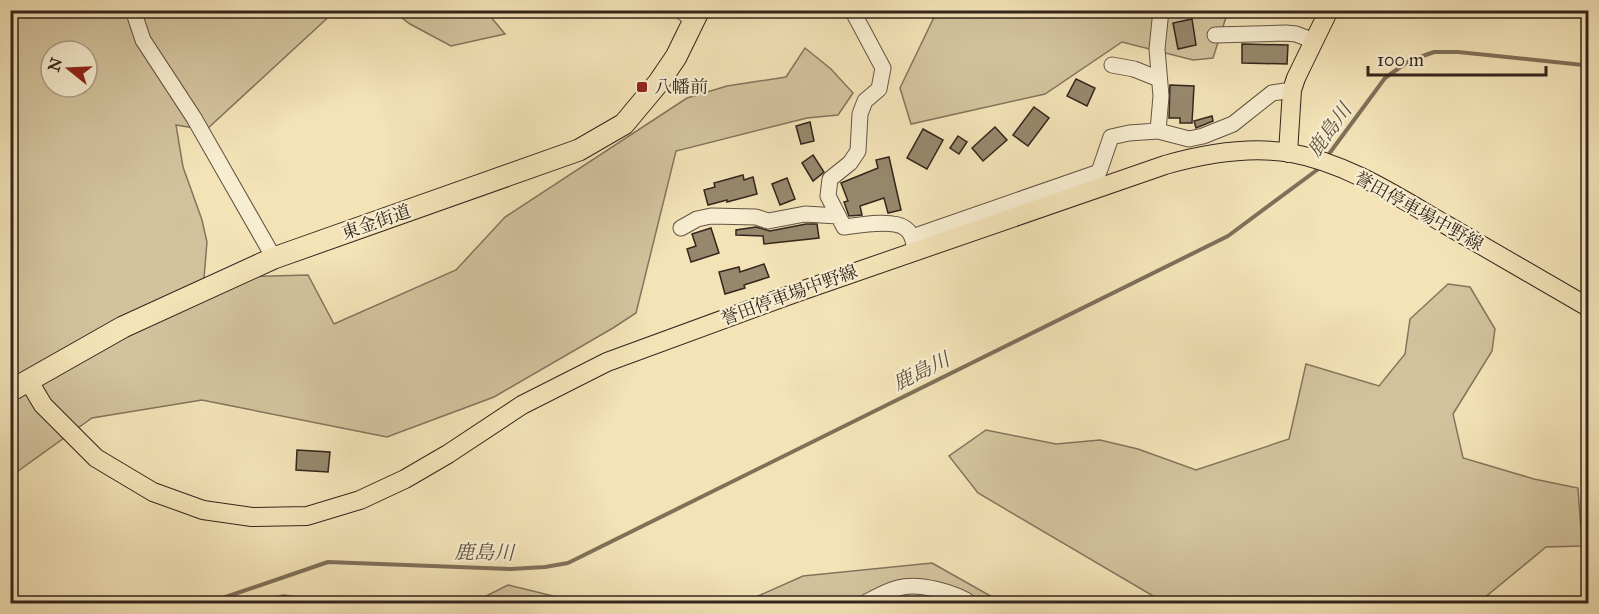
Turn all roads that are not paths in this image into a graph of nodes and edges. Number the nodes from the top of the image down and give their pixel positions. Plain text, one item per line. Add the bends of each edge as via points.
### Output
1 (133, 10) edge
2 (852, 10) edge
3 (1161, 10) edge
4 (1329, 10) edge
5 (691, 14) edge
6 (1215, 35) dead end
7 (1314, 41) junction
8 (1112, 65) dead end
9 (1159, 79) junction
10 (1293, 90) junction
11 (1158, 131) junction
12 (1192, 148) junction
13 (1288, 153) junction
14 (838, 216) junction
15 (681, 228) dead end
16 (914, 244) junction
17 (274, 258) junction
18 (1588, 307) edge
19 (19, 385) edge
20 (863, 603) edge
21 (972, 603) edge

1 - 17 street via 143,40 194,118
2 - 14 street via 883,68 879,89 865,101 860,114 858,151 830,179 828,196
3 - 9 street
4 - 7 main road
5 - 17 highway, 東金街道 via 676,57 624,124 579,150
6 - 7 street via 1286,33
7 - 10 main road
8 - 9 street
9 - 11 street
10 - 12 street via 1272,93 1233,124
10 - 13 main road
11 - 12 street
11 - 16 street via 1111,137 1099,172
12 - 13 main road, 誉田停車場中野線
12 - 16 main road, 誉田停車場中野線
13 - 18 main road, 誉田停車場中野線 via 1373,182
14 - 15 street via 805,214 768,221 711,216
14 - 16 street via 844,227 891,223 905,228
16 - 19 main road, 誉田停車場中野線 via 607,362 522,405 405,479 360,500 307,516 252,517 203,510 153,492 96,458
17 - 19 highway, 東金街道 via 123,327
20 - 21 street via 900,587 931,587

